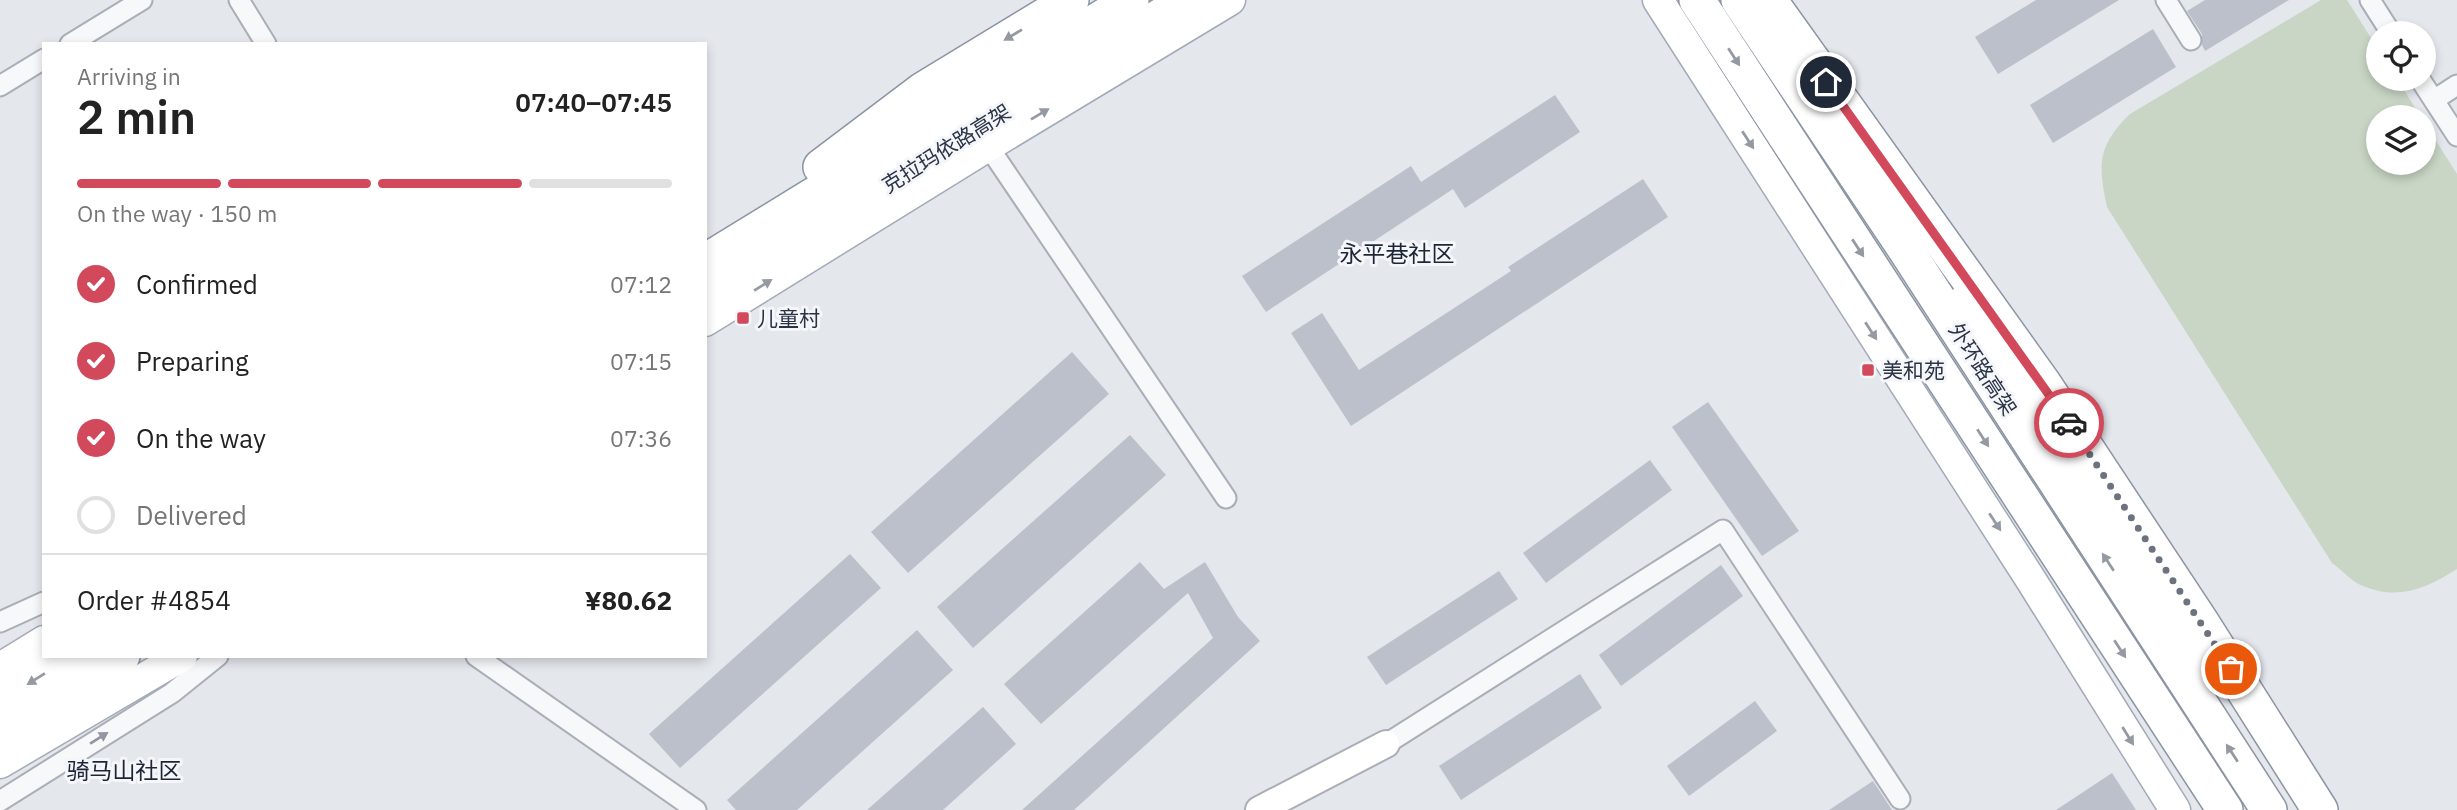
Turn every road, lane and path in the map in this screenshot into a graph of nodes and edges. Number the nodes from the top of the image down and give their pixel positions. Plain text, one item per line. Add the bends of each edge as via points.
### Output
1 (142, 0) edge
2 (239, 0) edge
3 (1071, 0) edge
4 (1121, 0) edge
5 (1130, 0) edge
6 (1187, 0) edge
7 (1230, 0) edge
8 (1658, 0) edge
9 (1697, 0) edge
10 (1739, 0) edge
11 (1766, 0) edge
12 (2166, 0) edge
13 (2370, 0) edge
14 (2384, 21) edge
15 (2191, 40) dead end
16 (73, 42) edge
17 (265, 42) edge
18 (42, 61) edge
19 (2457, 85) edge
20 (0, 86) edge
21 (2428, 91) edge
22 (2434, 100) junction
23 (2457, 136) edge
24 (988, 146) junction
25 (707, 251) edge
26 (707, 251) edge
27 (707, 261) edge
28 (707, 296) edge
29 (707, 320) edge
30 (1226, 498) dead end
31 (42, 603) edge
32 (0, 622) edge
33 (42, 642) edge
34 (69, 658) edge
35 (119, 658) edge
36 (179, 658) edge
37 (216, 658) edge
38 (479, 658) edge
39 (0, 668) edge
40 (0, 701) edge
41 (0, 731) edge
42 (1386, 744) joint
43 (0, 764) edge
44 (1900, 799) dead end
45 (0, 801) edge
46 (696, 810) edge
47 (1259, 810) edge
48 (2175, 810) edge
49 (2225, 810) edge
50 (2269, 810) edge
51 (2320, 810) edge

1 - 16 street
2 - 17 street
3 -> 25 highway via 923,90
4 - 26 main road
5 - 27 highway, 克拉玛依路高架
6 - 28 highway, 克拉玛依路高架
24 -> 7 main road
8 -> 48 main road
9 -> 49 highway, 外环路高架
50 -> 10 highway, 外环路高架
11 - 51 highway via 2043,383
12 - 15 street
13 - 14 street
18 - 20 street
19 - 22 street
21 - 22 street
22 - 23 street
29 -> 24 main road
24 - 30 street
31 - 32 street
33 - 39 main road
34 -> 40 highway
35 - 41 highway
36 - 43 main road
45 -> 37 street via 172,693
38 - 46 street
42 - 44 street via 1723,530
42 - 47 street

